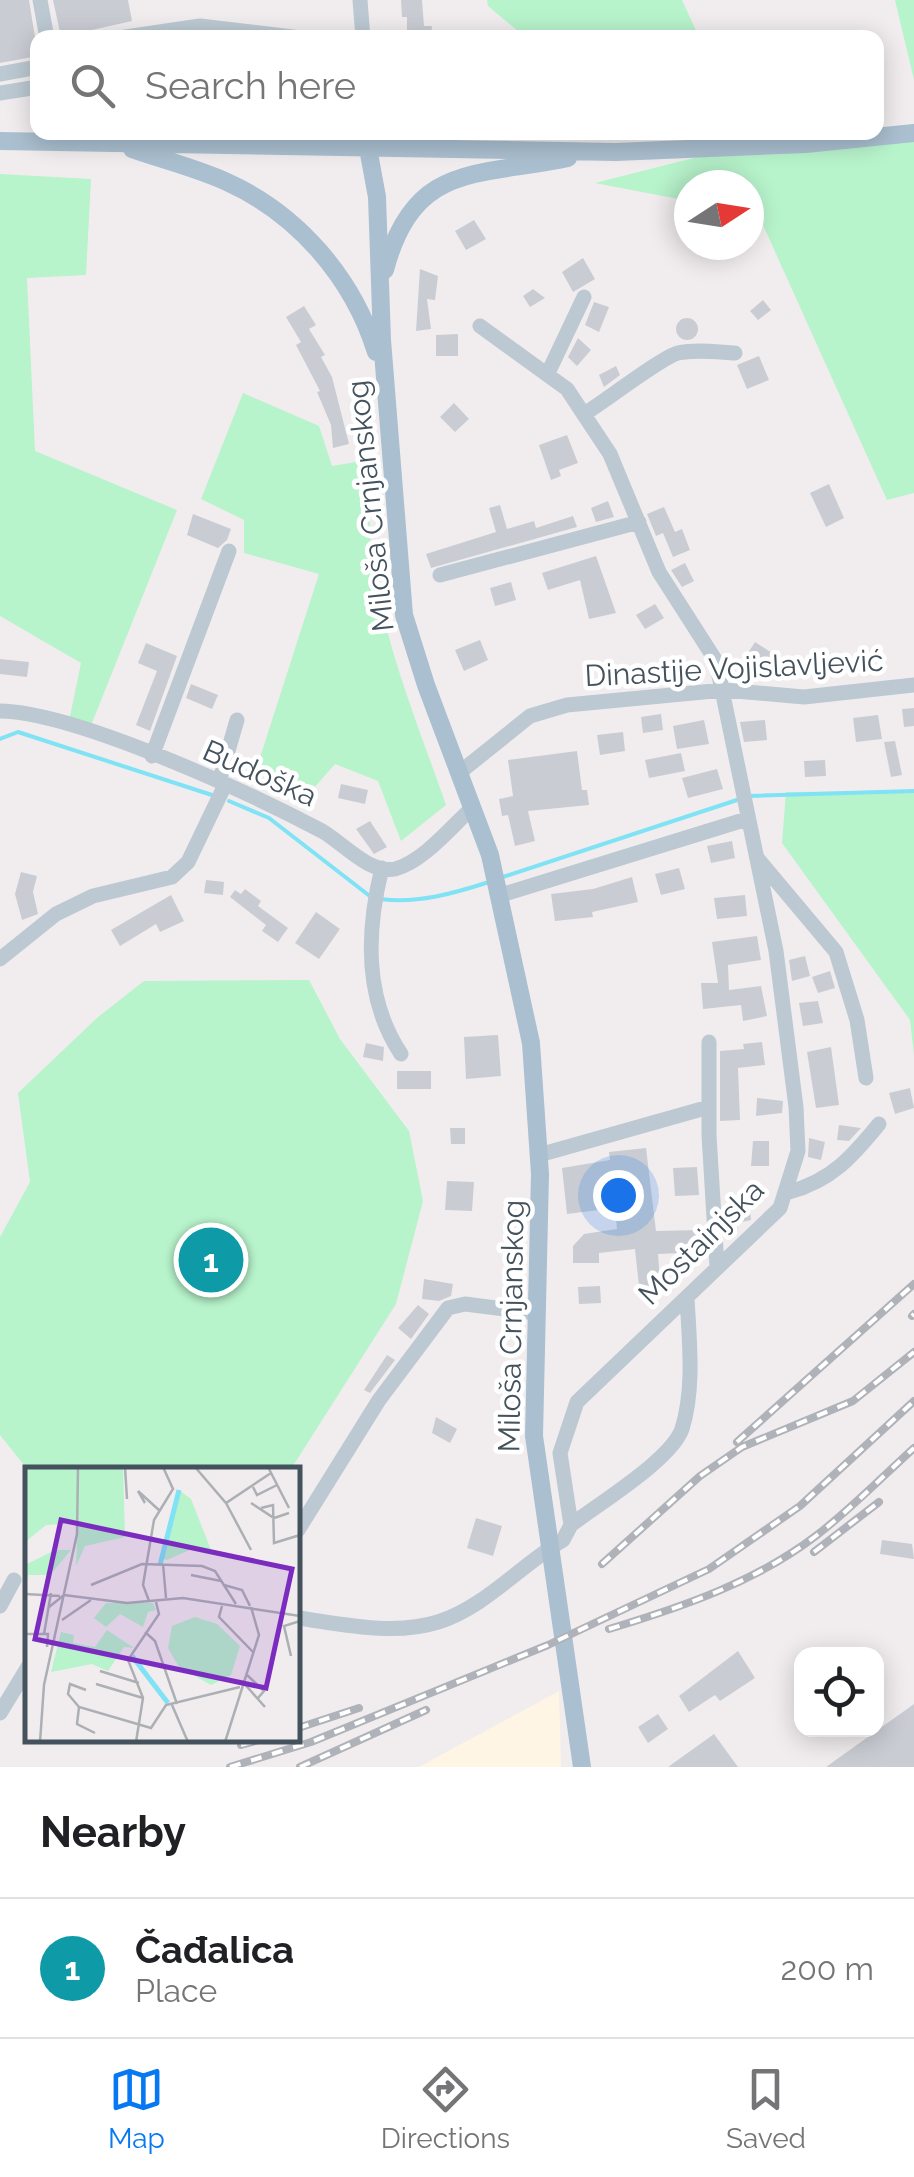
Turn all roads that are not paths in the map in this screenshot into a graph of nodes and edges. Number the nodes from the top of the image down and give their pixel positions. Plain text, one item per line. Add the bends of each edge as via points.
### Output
1 (40, 0) edge
2 (360, 0) edge
3 (46, 30) edge
4 (177, 30) edge
5 (234, 30) edge
6 (362, 30) edge
7 (30, 68) edge
8 (0, 74) edge
9 (30, 88) edge
10 (0, 94) edge
11 (914, 134) edge
12 (884, 137) edge
13 (30, 139) edge
14 (294, 140) edge
15 (366, 140) edge
16 (849, 140) edge
17 (0, 141) edge
18 (21, 142) junction
19 (117, 143) junction
20 (339, 146) junction
21 (590, 151) junction
22 (380, 287) junction
23 (348, 290) junction
24 (584, 297) dead end
25 (480, 326) dead end
26 (734, 353) dead end
27 (548, 373) junction
28 (388, 405) junction
29 (584, 414) junction
30 (639, 522) junction
31 (229, 551) dead end
32 (440, 575) dead end
33 (914, 685) edge
34 (724, 690) junction
35 (0, 711) edge
36 (237, 720) dead end
37 (152, 756) junction
38 (460, 773) junction
39 (222, 783) junction
40 (473, 807) junction
41 (746, 816) junction
42 (755, 856) junction
43 (380, 876) junction
44 (500, 891) junction
45 (0, 958) edge
46 (709, 1042) dead end
47 (401, 1054) dead end
48 (866, 1078) dead end
49 (709, 1107) junction
50 (879, 1124) dead end
51 (539, 1154) junction
52 (788, 1192) junction
53 (717, 1267) junction
54 (687, 1297) junction
55 (536, 1312) junction
56 (570, 1526) junction
57 (300, 1527) edge
58 (548, 1549) junction
59 (14, 1580) edge
60 (0, 1606) edge
61 (300, 1618) edge
62 (25, 1672) edge
63 (0, 1712) edge
64 (582, 1767) edge

1 - 3 street
2 - 6 street
4 - 5 street
7 - 8 street
9 - 10 street
11 - 12 main road
13 - 18 main road
14 - 20 main road
15 - 22 main road, Miloša Crnjanskog via 377,197
16 - 21 main road
17 - 18 main road
18 - 19 main road
19 - 20 main road
19 - 23 main road via 256,197 313,244
20 - 21 main road
21 - 22 main road via 478,170 438,189 398,234
22 - 23 main road via 366,297
22 - 28 main road, Miloša Crnjanskog
23 - 28 main road via 374,343
24 - 27 street
25 - 27 street
26 - 29 street via 666,356
27 - 29 street
28 - 38 main road, Miloša Crnjanskog via 404,615
29 - 30 street via 610,454
30 - 32 street
30 - 34 street via 659,572 716,661
31 - 37 street
33 - 34 street, Dinastije Vojislavljević via 804,697
34 - 38 street, Dinastije Vojislavljević via 567,705 530,716
34 - 41 street, Mostainjska
35 - 37 street, Budoška via 39,716
36 - 39 street
37 - 39 street, Budoška
38 - 40 main road, Miloša Crnjanskog
39 - 43 street, Budoška via 325,833
39 - 45 street via 188,862 172,877 93,896 56,914
40 - 43 street via 417,857
40 - 44 main road, Miloša Crnjanskog
41 - 42 street, Mostainjska
41 - 44 street
42 - 48 street via 836,952 858,1020
42 - 52 street, Mostainjska via 776,951 796,1106 798,1152
43 - 47 street via 368,964
44 - 51 main road, Miloša Crnjanskog via 527,1013
46 - 49 street
49 - 51 street
49 - 53 street
50 - 52 street via 846,1164 817,1184
51 - 55 main road, Miloša Crnjanskog
52 - 53 street, Mostainjska via 780,1208
53 - 54 street, Mostainjska
54 - 56 street, Mostainjska via 577,1402 560,1454
54 - 56 street via 690,1372 681,1432
55 - 57 street via 448,1308
55 - 58 main road, Miloša Crnjanskog via 534,1436
56 - 58 street
58 - 61 street via 438,1622 380,1628
58 - 64 main road, Miloša Crnjanskog
59 - 60 street
62 - 63 street

